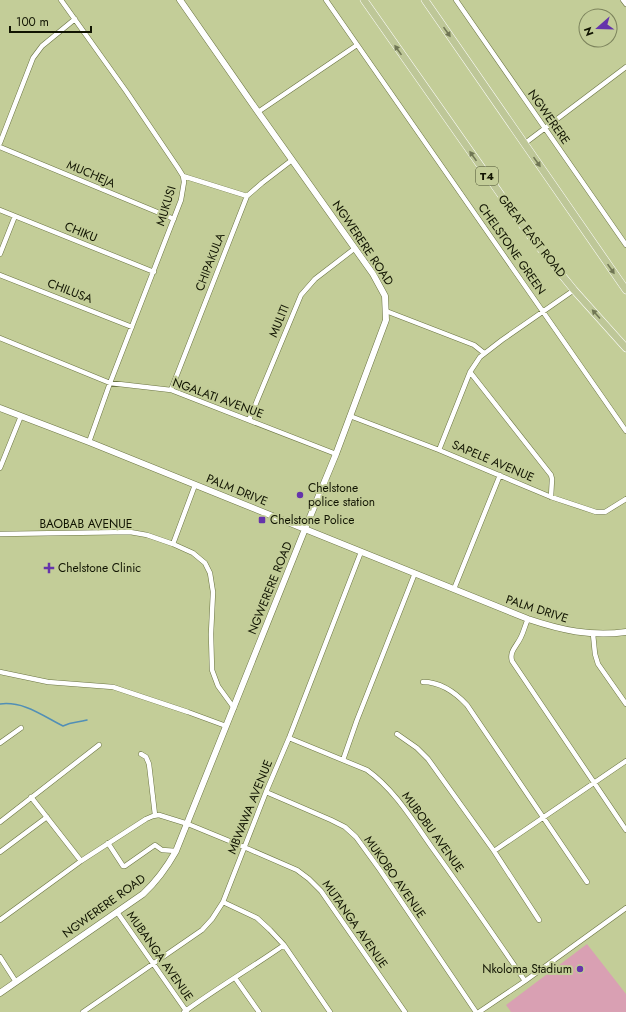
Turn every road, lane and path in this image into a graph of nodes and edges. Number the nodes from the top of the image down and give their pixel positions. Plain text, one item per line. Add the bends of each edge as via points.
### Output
1 (61, 0) edge
2 (180, 0) edge
3 (326, 0) edge
4 (364, 0) edge
5 (425, 0) edge
6 (456, 0) edge
7 (623, 0) edge
8 (626, 4) edge
9 (75, 19) junction
10 (357, 45) junction
11 (626, 68) edge
12 (258, 112) junction
13 (545, 128) junction
14 (0, 143) edge
15 (524, 144) junction
16 (0, 147) edge
17 (292, 160) junction
18 (183, 176) junction
19 (246, 196) junction
20 (0, 210) edge
21 (15, 216) junction
22 (174, 219) junction
23 (626, 245) edge
24 (354, 249) junction
25 (0, 254) edge
26 (154, 272) junction
27 (0, 275) edge
28 (574, 290) junction
29 (626, 290) edge
30 (386, 311) junction
31 (544, 311) junction
32 (132, 327) junction
33 (0, 338) edge
34 (626, 348) edge
35 (484, 353) junction
36 (470, 372) junction
37 (110, 383) junction
38 (171, 390) junction
39 (0, 408) edge
40 (21, 416) junction
41 (350, 416) junction
42 (249, 420) junction
43 (626, 431) edge
44 (89, 442) junction
45 (439, 450) junction
46 (336, 454) junction
47 (0, 468) edge
48 (500, 475) junction
49 (195, 485) junction
50 (551, 497) junction
51 (626, 499) edge
52 (305, 529) junction
53 (0, 534) edge
54 (173, 544) junction
55 (361, 552) junction
56 (415, 573) junction
57 (454, 589) junction
58 (528, 619) junction
59 (626, 632) edge
60 (593, 634) junction
61 (0, 672) edge
62 (423, 682) dead end
63 (626, 704) edge
64 (234, 708) junction
65 (226, 726) junction
66 (21, 728) dead end
67 (397, 734) dead end
68 (289, 738) junction
69 (0, 743) edge
70 (99, 745) dead end
71 (141, 754) dead end
72 (343, 760) junction
73 (626, 762) edge
74 (595, 783) junction
75 (266, 792) junction
76 (31, 797) junction
77 (154, 815) junction
78 (47, 816) junction
79 (544, 818) junction
80 (0, 822) edge
81 (188, 824) junction
82 (626, 830) edge
83 (108, 844) junction
84 (244, 847) junction
85 (176, 851) junction
86 (494, 851) junction
87 (0, 852) edge
88 (80, 861) junction
89 (587, 882) dead end
90 (223, 902) junction
91 (626, 908) edge
92 (117, 912) junction
93 (0, 920) edge
94 (539, 920) dead end
95 (284, 945) junction
96 (0, 957) edge
97 (153, 964) junction
98 (235, 978) junction
99 (526, 981) junction
100 (16, 982) junction
101 (0, 993) edge
102 (83, 1012) edge
103 (186, 1012) edge
104 (259, 1012) edge
105 (330, 1012) edge
106 (405, 1012) edge
107 (476, 1012) edge
108 (479, 1012) edge

1 - 9 street, MUKUSI
2 - 12 street, NGWERERE ROAD
3 - 10 street, CHELSTONE GREEN
28 -> 4 main road, GREAT EAST ROAD / T4 via 527,232
5 -> 15 main road
6 - 13 street, NGWERERE
7 - 8 street
9 - 14 street via 42,46 33,58
9 - 18 street, MUKUSI
10 - 12 street
10 - 31 street, CHELSTONE GREEN
11 - 13 street
12 - 17 street, NGWERERE ROAD
13 - 15 street
13 - 23 street, NGWERERE
15 -> 29 main road
16 - 22 street, MUCHEJA
17 - 19 street, CHIPAKULA
17 - 24 street, NGWERERE ROAD
18 - 19 street
18 - 22 street, MUKUSI via 181,200
19 - 38 street, CHIPAKULA
20 - 21 street, CHIKU
21 - 25 street
21 - 26 street, CHIKU
22 - 26 street, MUKUSI
24 - 30 street, NGWERERE ROAD via 381,288 385,296
24 - 42 street, MULITI via 315,280 301,295
26 - 32 street, MUKUSI
27 - 32 street, CHILUSA
28 - 31 street
34 -> 28 main road, GREAT EAST ROAD / T4
30 - 35 street via 474,345
30 - 41 street, NGWERERE ROAD via 386,320
31 - 35 street
31 - 43 street, CHELSTONE GREEN
32 - 37 street, MUKUSI
33 - 37 street, NGALATI AVENUE
35 - 36 street
36 - 45 street
36 - 50 street via 551,475
37 - 38 street, NGALATI AVENUE
37 - 44 street, MUKUSI
38 - 42 street, NGALATI AVENUE
39 - 40 street, PALM DRIVE
40 - 44 street, PALM DRIVE
40 - 47 street
41 - 45 street, SAPELE AVENUE
41 - 46 street, NGWERERE ROAD
42 - 46 street, NGALATI AVENUE
44 - 49 street, PALM DRIVE
45 - 48 street, SAPELE AVENUE
46 - 52 street, NGWERERE ROAD
48 - 50 street, SAPELE AVENUE
48 - 57 street
49 - 52 street, PALM DRIVE
49 - 54 street
50 - 51 street, SAPELE AVENUE via 601,512
52 - 55 street, PALM DRIVE
52 - 64 street, NGWERERE ROAD
53 - 54 street, BAOBAB AVENUE via 122,531 147,535
54 - 64 street, BAOBAB AVENUE via 200,558 210,573 213,592 212,670 218,686
55 - 56 street, PALM DRIVE
55 - 68 street, MBWAWA AVENUE
56 - 57 street, PALM DRIVE
56 - 72 street
57 - 58 street, PALM DRIVE
58 - 60 street, PALM DRIVE via 565,630
58 - 74 street via 510,656 512,661
59 - 60 street, PALM DRIVE
60 - 63 street via 598,664
61 - 65 street via 48,682 113,687
62 - 79 street via 430,682 451,691 467,705
64 - 65 street, NGWERERE ROAD
65 - 81 street, NGWERERE ROAD
66 - 69 street
67 - 86 street via 428,759
68 - 72 street, MUBOBU AVENUE
68 - 75 street, MBWAWA AVENUE
70 - 76 street
71 - 77 street via 149,764
72 - 99 street, MUBOBU AVENUE via 367,770 391,791
73 - 74 street
74 - 79 street
74 - 82 street
75 - 84 street, MBWAWA AVENUE
75 - 107 street, MUKOBO AVENUE via 345,827 356,838
76 - 78 street
76 - 80 street
77 - 81 street, MUTANGA AVENUE
77 - 83 street
78 - 87 street
78 - 88 street
79 - 86 street
79 - 89 street
81 - 84 street, MUTANGA AVENUE
81 - 85 street, NGWERERE ROAD
83 - 85 street via 123,866 155,845 162,850
83 - 88 street
84 - 90 street, MBWAWA AVENUE
84 - 106 street, MUTANGA AVENUE via 297,870 321,891
85 - 92 street, NGWERERE ROAD via 154,884
86 - 94 street
88 - 93 street
90 - 95 street via 257,918
90 - 97 street, MBWAWA AVENUE via 202,930
91 - 99 street
92 - 97 street, MUBANGA AVENUE
92 - 100 street, NGWERERE ROAD
95 - 98 street
95 - 105 street
96 - 100 street
97 - 102 street, MBWAWA AVENUE
97 - 103 street, MUBANGA AVENUE
98 - 103 street
98 - 104 street
99 - 108 street
100 - 101 street, NGWERERE ROAD

